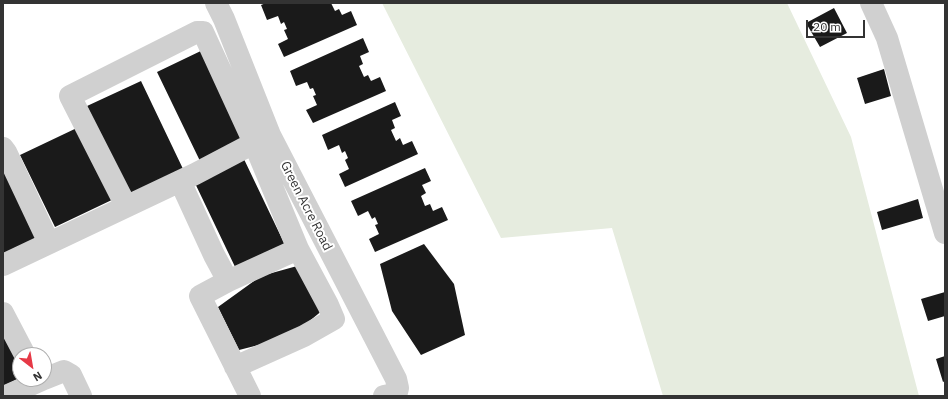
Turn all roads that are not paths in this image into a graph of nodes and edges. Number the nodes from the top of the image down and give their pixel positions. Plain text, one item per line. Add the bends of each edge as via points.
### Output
1 (216, 3) edge
2 (871, 3) edge
3 (254, 143) junction
4 (3, 148) edge
5 (180, 181) junction
6 (126, 206) junction
7 (945, 233) edge
8 (49, 243) junction
9 (298, 249) junction
10 (3, 265) edge
11 (228, 281) junction
12 (3, 313) edge
13 (21, 347) edge
14 (235, 367) junction
15 (52, 376) edge
16 (26, 387) edge
17 (6, 396) edge
18 (81, 396) edge
19 (250, 396) edge
20 (384, 396) edge

1 - 20 street, Green Acre Road via 270,135 396,379 397,392
2 - 7 street via 887,38
3 - 5 street
3 - 6 street via 203,32 197,32 70,96
3 - 9 street
4 - 8 street
5 - 6 street
5 - 11 street
6 - 8 street
8 - 10 street
9 - 11 street
9 - 14 street via 334,320
11 - 14 street via 200,296
12 - 13 street
14 - 19 street
15 - 18 street via 64,371 71,376
16 - 17 street

